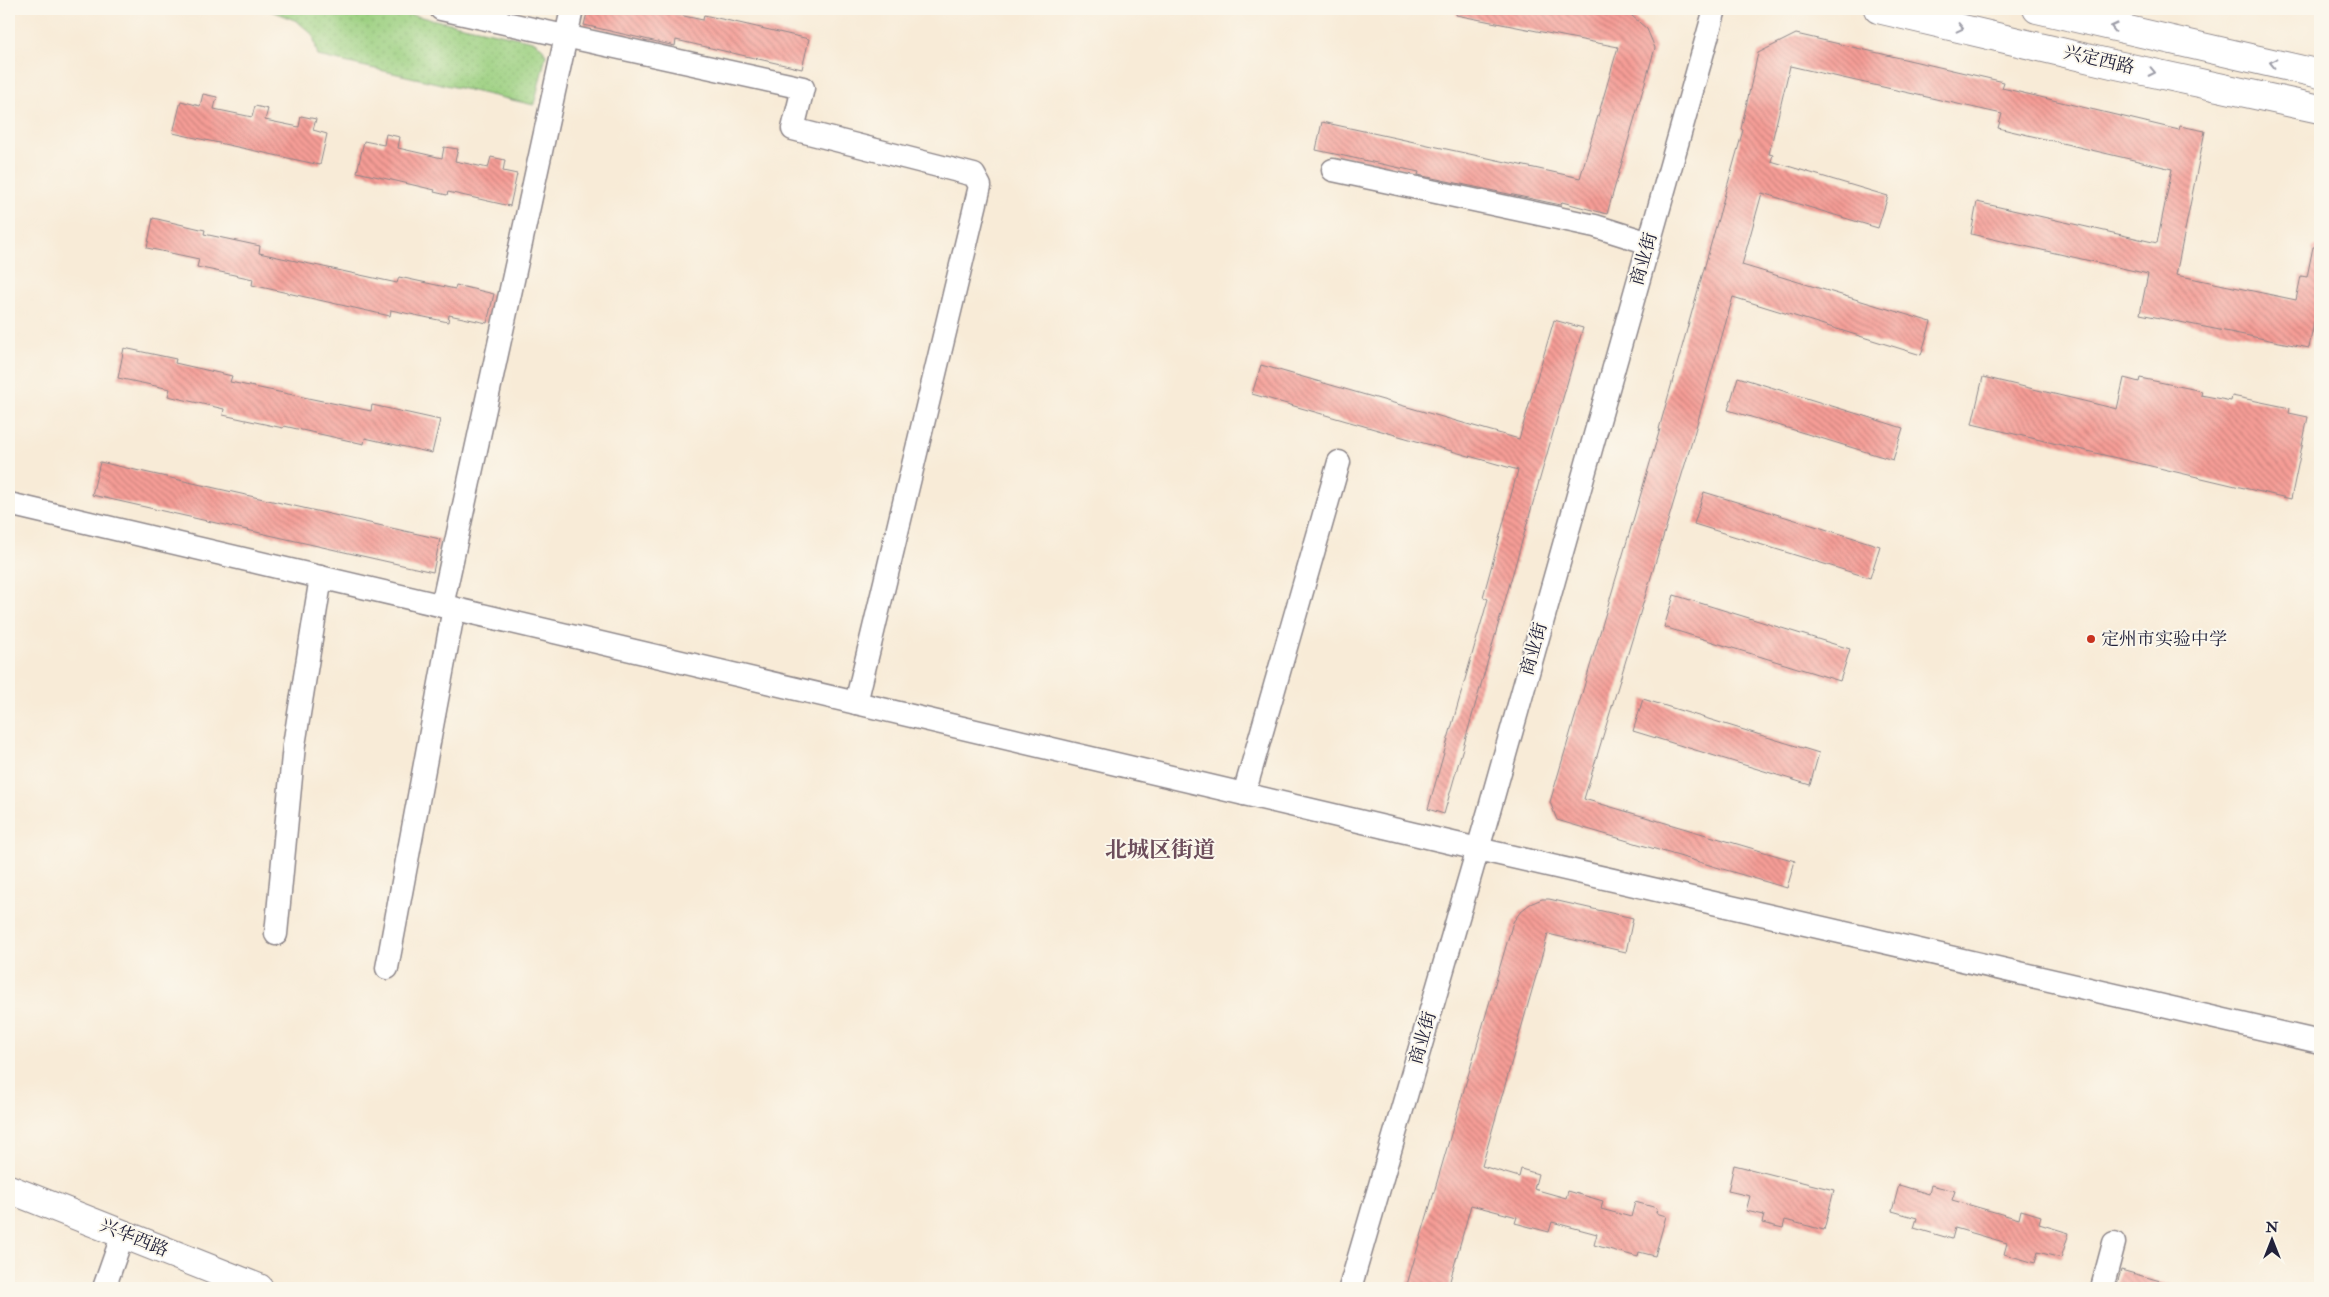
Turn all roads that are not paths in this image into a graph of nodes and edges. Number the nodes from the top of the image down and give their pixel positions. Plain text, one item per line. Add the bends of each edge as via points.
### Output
1 (441, 9) edge
2 (572, 9) edge
3 (1715, 9) edge
4 (1878, 9) edge
5 (2037, 9) edge
6 (566, 36) junction
7 (2320, 74) edge
8 (2320, 109) edge
9 (1333, 170) dead end
10 (1649, 243) junction
11 (1339, 462) dead end
12 (9, 504) edge
13 (321, 577) junction
14 (448, 607) junction
15 (856, 703) junction
16 (1244, 794) junction
17 (1478, 849) junction
18 (276, 934) dead end
19 (387, 968) dead end
20 (2320, 1042) edge
21 (9, 1189) edge
22 (123, 1234) junction
23 (2114, 1243) dead end
24 (104, 1288) edge
25 (259, 1288) edge
26 (1350, 1288) edge
27 (2102, 1288) edge

1 - 6 street
2 - 6 street
3 - 10 street, 商业街
4 -> 8 main road, 兴定西路
7 -> 5 main road, 兴定西路
6 - 14 street
6 - 15 street via 804,88 793,129 974,175 980,186
9 - 10 street via 1595,226
10 - 17 street, 商业街
11 - 16 street
12 - 13 street
13 - 14 street
13 - 18 street via 294,745
14 - 15 street
14 - 19 street
15 - 16 street
16 - 17 street
17 - 20 street
17 - 26 street, 商业街
21 - 22 main road, 兴华西路
22 - 24 street
22 - 25 main road, 兴华西路
23 - 27 street

